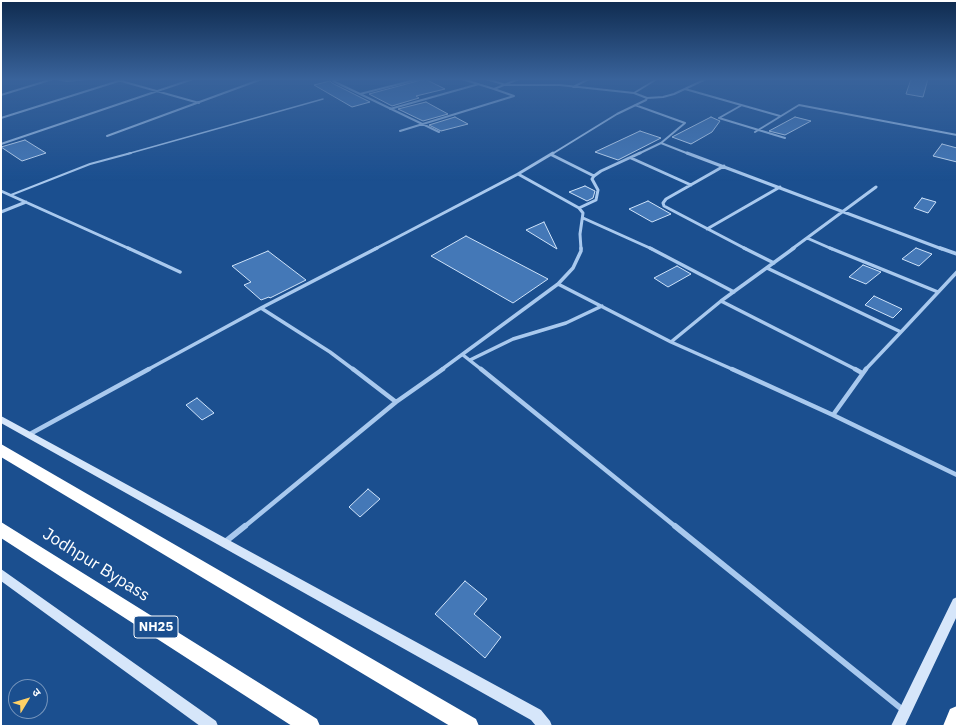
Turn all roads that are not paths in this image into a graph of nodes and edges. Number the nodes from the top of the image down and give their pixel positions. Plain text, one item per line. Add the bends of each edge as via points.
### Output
1 (17, 113) edge
2 (92, 113) edge
3 (171, 113) edge
4 (273, 113) edge
5 (398, 113) edge
6 (458, 113) edge
7 (620, 113) edge
8 (658, 113) edge
9 (729, 113) edge
10 (769, 113) edge
11 (785, 113) edge
12 (841, 113) edge
13 (780, 116) junction
14 (1, 118) edge
15 (421, 124) junction
16 (758, 130) junction
17 (400, 131) dead end
18 (439, 132) dead end
19 (754, 132) dead end
20 (957, 135) edge
21 (107, 136) dead end
22 (785, 138) dead end
23 (661, 143) junction
24 (1, 144) edge
25 (552, 155) junction
26 (631, 158) junction
27 (724, 166) junction
28 (518, 174) junction
29 (594, 176) junction
30 (691, 185) junction
31 (780, 187) junction
32 (876, 187) dead end
33 (1, 191) edge
34 (11, 195) junction
35 (26, 202) junction
36 (579, 208) junction
37 (844, 211) junction
38 (1, 212) edge
39 (583, 218) junction
40 (707, 229) junction
41 (807, 238) junction
42 (957, 254) edge
43 (774, 263) junction
44 (767, 268) junction
45 (180, 272) dead end
46 (957, 272) edge
47 (558, 284) junction
48 (734, 292) junction
49 (938, 292) junction
50 (721, 301) junction
51 (602, 306) junction
52 (261, 308) junction
53 (901, 332) junction
54 (671, 342) junction
55 (463, 355) junction
56 (470, 360) junction
57 (862, 373) junction
58 (396, 402) junction
59 (832, 414) junction
60 (1, 419) edge
61 (30, 434) junction
62 (1, 450) edge
63 (957, 475) edge
64 (1, 529) edge
65 (225, 542) junction
66 (1, 574) edge
67 (957, 603) edge
68 (906, 713) junction
69 (957, 716) edge
70 (210, 726) edge
71 (310, 726) edge
72 (469, 726) edge
73 (544, 726) edge
74 (898, 726) edge
75 (953, 726) edge

1 - 14 street
2 - 24 street
3 - 21 street
4 - 34 lane via 90,164
5 - 15 street
6 - 15 street
7 - 25 street
8 - 23 street via 685,123
9 - 16 street via 720,118
10 - 13 street
11 - 13 street
12 - 20 street
13 - 16 street
15 - 17 street
15 - 18 street
16 - 19 street
16 - 22 street
23 - 26 street
23 - 27 street
25 - 28 street
25 - 29 street
26 - 29 street
26 - 30 street
27 - 30 street
27 - 31 street
28 - 36 street
28 - 52 street
29 - 36 street via 592,179 598,196 596,200
30 - 40 street via 666,199 664,206
31 - 37 street
31 - 40 street
32 - 37 street
33 - 34 street
34 - 35 street
35 - 38 street
35 - 45 street
36 - 39 street
37 - 41 street
37 - 42 street
39 - 47 street via 580,234 581,251 573,268
39 - 48 street via 638,241
40 - 43 street
41 - 43 street
41 - 49 street
43 - 44 street
44 - 48 street
44 - 53 street
46 - 49 street
47 - 51 street
47 - 55 street
48 - 50 street
49 - 53 street
50 - 54 street
50 - 57 street
51 - 54 street
51 - 56 street via 566,324 513,339
52 - 58 street via 330,352
52 - 61 street
53 - 57 street
54 - 59 street
55 - 56 street
55 - 58 street
56 - 68 street
57 - 59 street
58 - 65 street
59 - 63 street
60 - 61 street
61 - 65 street
62 - 72 highway
64 - 71 highway, Jodhpur Bypass / NH25
65 - 73 street via 536,715
66 - 70 street
67 - 68 street
68 - 74 street
69 - 75 highway

